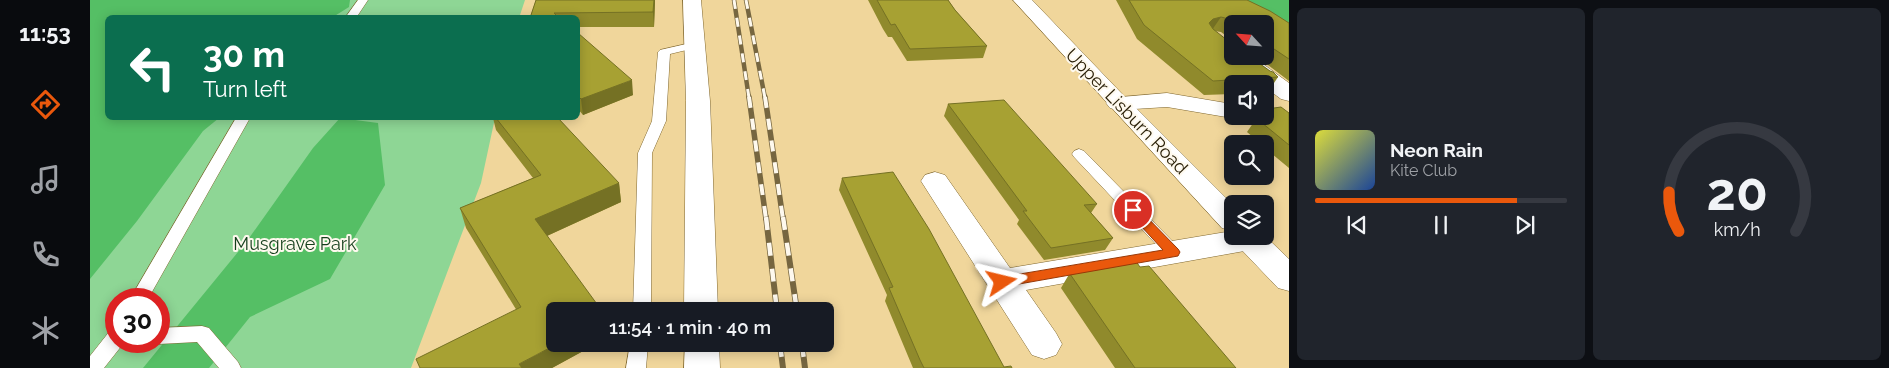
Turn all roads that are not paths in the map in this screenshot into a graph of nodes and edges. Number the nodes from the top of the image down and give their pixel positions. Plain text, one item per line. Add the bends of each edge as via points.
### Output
1 (363, 0) edge
2 (692, 0) edge
3 (1022, 0) edge
4 (352, 15) edge
5 (695, 45) junction
6 (1247, 65) edge
7 (1284, 102) edge
8 (1118, 103) junction
9 (1224, 110) edge
10 (241, 120) edge
11 (1079, 154) dead end
12 (935, 181) dead end
13 (1224, 212) edge
14 (1224, 238) edge
15 (1256, 245) edge
16 (1174, 252) junction
17 (1289, 279) edge
18 (1002, 282) junction
19 (145, 288) edge
20 (642, 302) edge
21 (701, 302) edge
22 (170, 335) edge
23 (1044, 344) dead end
24 (105, 352) edge
25 (638, 352) edge
26 (702, 352) edge
27 (92, 368) edge
28 (231, 368) edge
29 (636, 368) edge
30 (702, 368) edge

1 - 4 lane
2 - 5 street
3 - 8 street, Upper Lisburn Road
5 - 20 lane via 664,52 659,121 645,152
5 - 21 street
6 - 7 street
8 - 9 street via 1168,100
8 - 13 street, Upper Lisburn Road
10 - 19 lane
11 - 16 lane
12 - 18 street
14 - 16 street
15 - 17 street, Upper Lisburn Road
16 - 18 street
18 - 23 street
22 - 28 lane via 202,334
24 - 27 lane
25 - 29 lane
26 - 30 street

